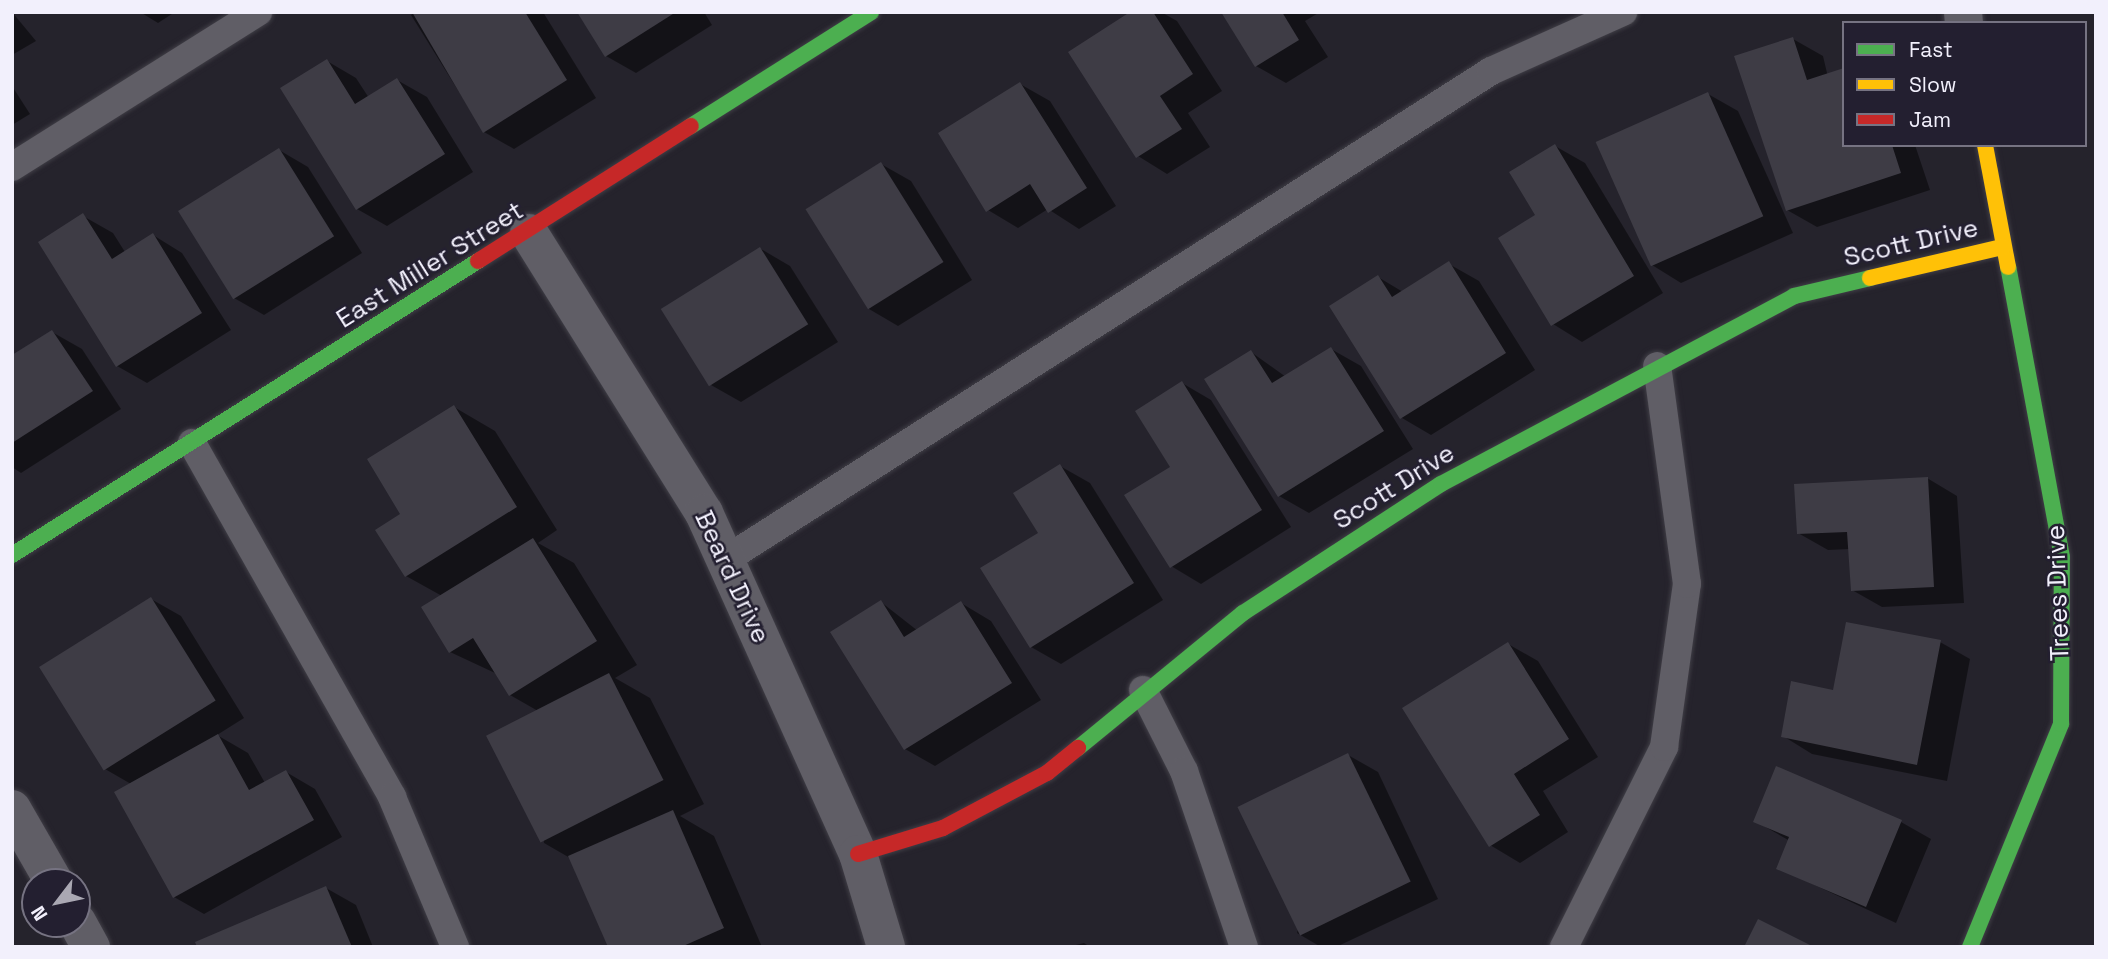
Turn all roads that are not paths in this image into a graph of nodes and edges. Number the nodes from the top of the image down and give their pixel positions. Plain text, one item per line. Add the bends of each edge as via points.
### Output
1 (258, 12) edge
2 (871, 12) edge
3 (1623, 12) edge
4 (1985, 147) edge
5 (12, 167) edge
6 (529, 233) junction
7 (2002, 247) junction
8 (1657, 366) junction
9 (192, 443) junction
10 (12, 555) edge
11 (725, 560) junction
12 (1143, 690) junction
13 (12, 810) edge
14 (858, 854) junction
15 (46, 868) edge
16 (455, 947) edge
17 (886, 947) edge
18 (1244, 947) edge
19 (1564, 947) edge
20 (1970, 947) edge

1 - 5 lane
2 - 6 street, East Miller Street
3 - 11 lane via 1490,71
4 - 7 street, Trees Drive
6 - 9 street, East Miller Street
6 - 11 street, Beard Drive via 704,513
7 - 8 street, Scott Drive via 1794,296
7 - 20 street, Trees Drive via 2039,410 2062,557 2061,724
8 - 12 street, Scott Drive via 1441,484 1243,613
8 - 19 lane via 1687,584 1664,747
9 - 10 street, East Miller Street
9 - 16 lane via 392,797
11 - 14 street, Beard Drive
12 - 14 street, Scott Drive via 1047,773 943,828
12 - 18 lane via 1185,771
13 - 15 street
14 - 17 street, Beard Drive

